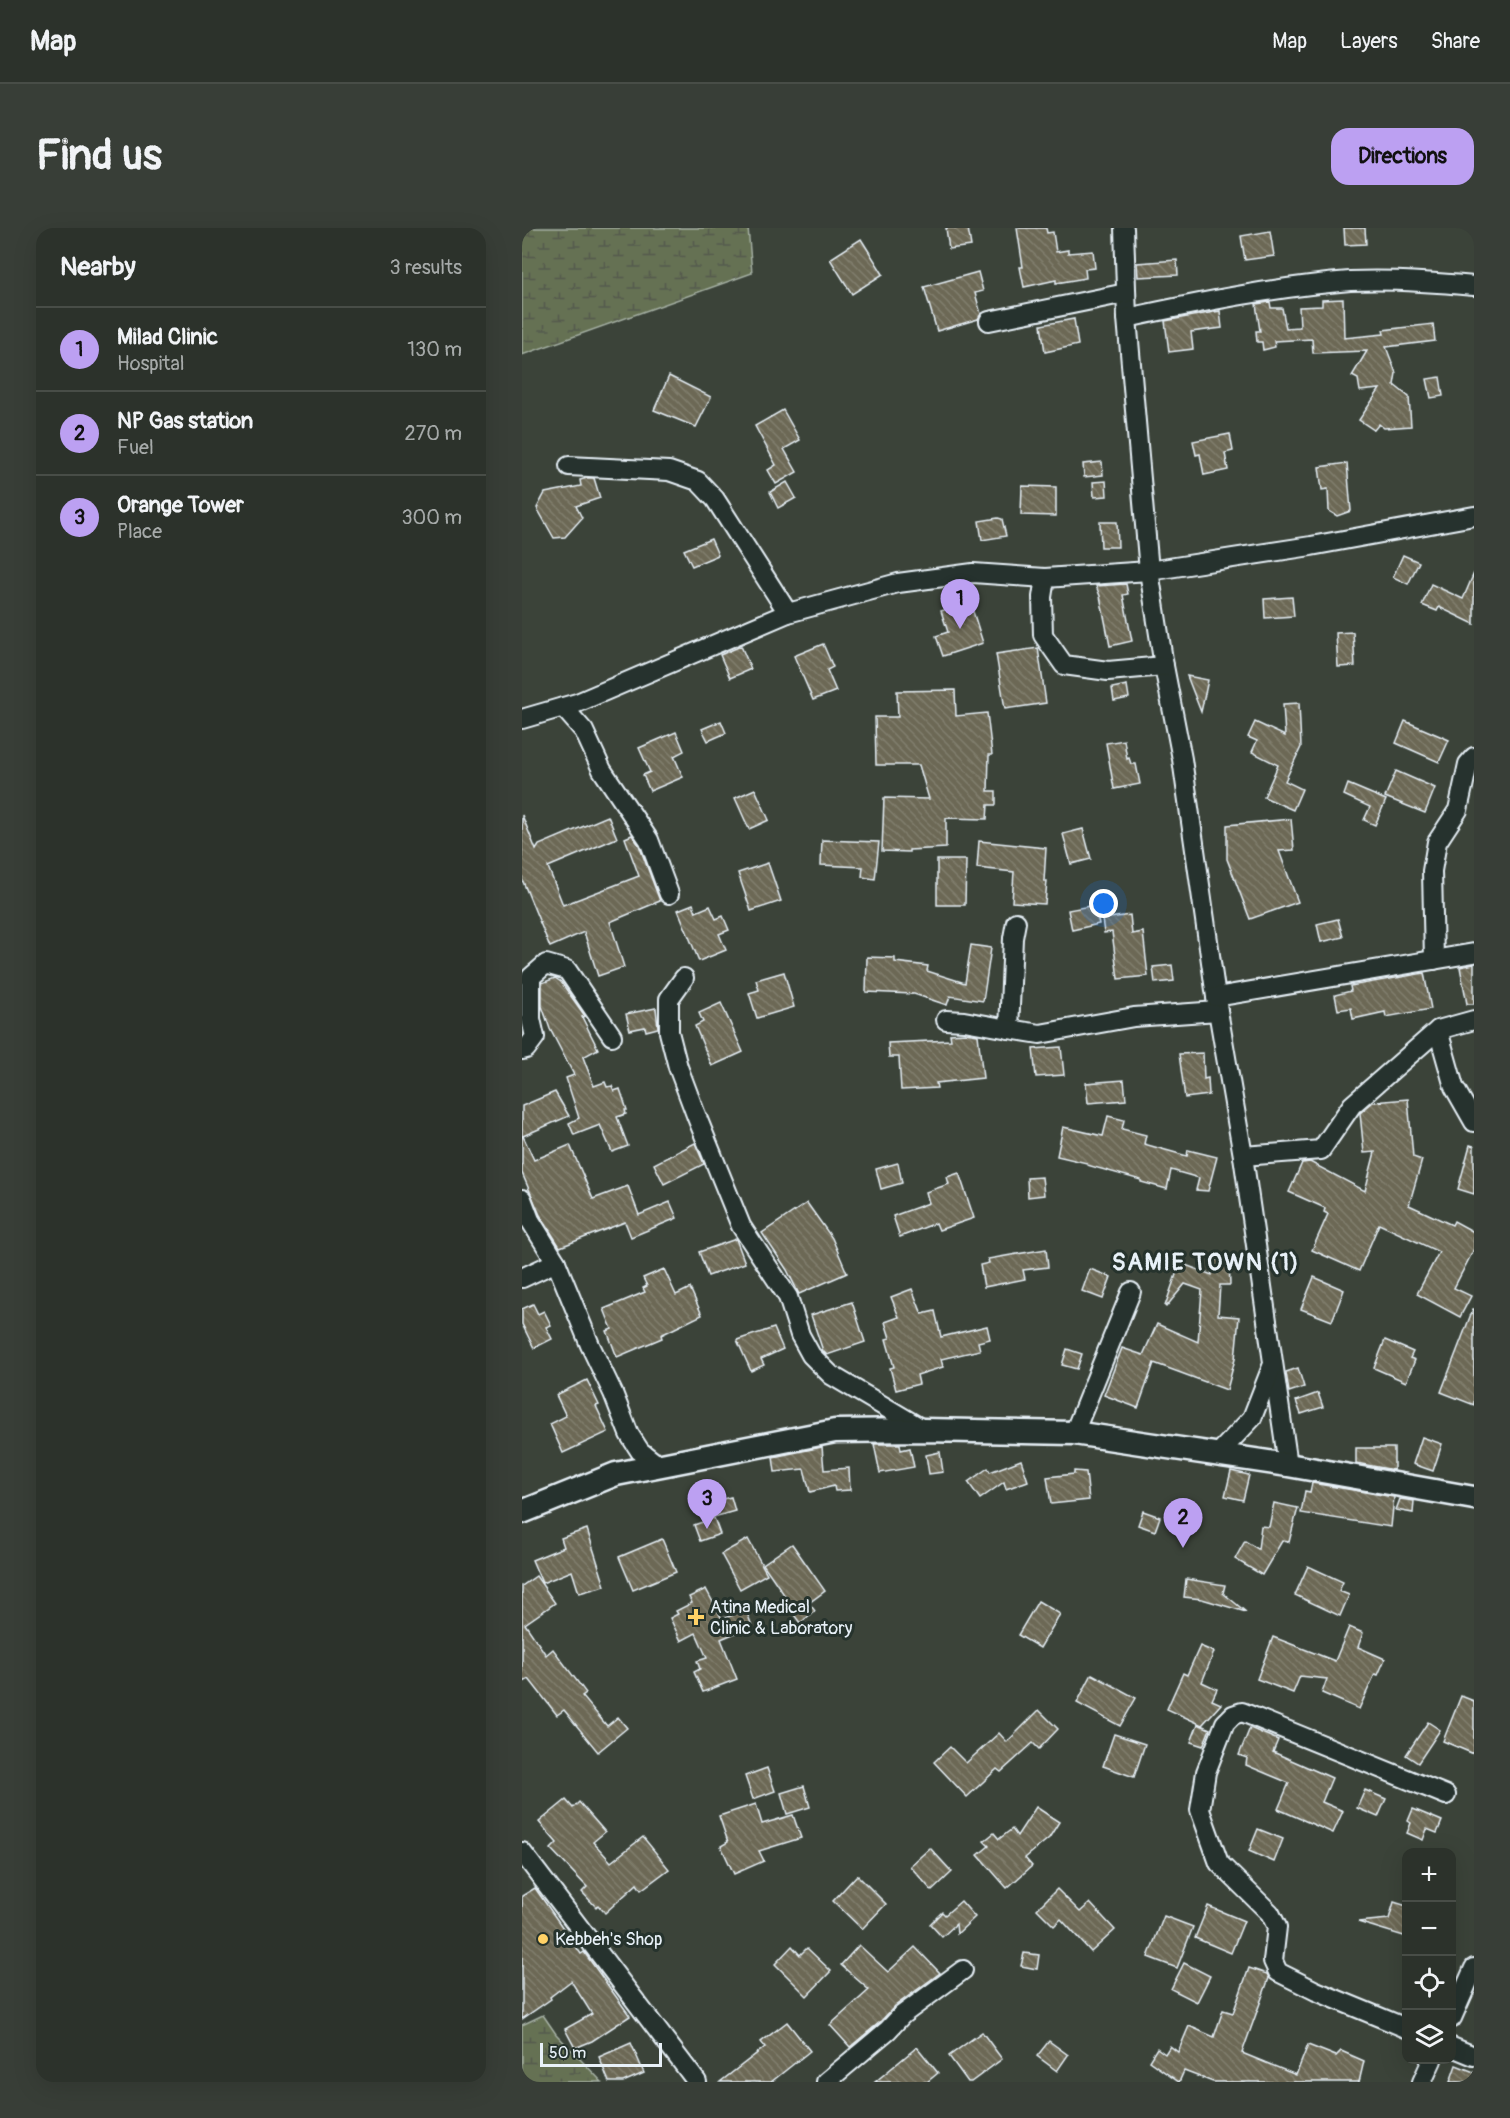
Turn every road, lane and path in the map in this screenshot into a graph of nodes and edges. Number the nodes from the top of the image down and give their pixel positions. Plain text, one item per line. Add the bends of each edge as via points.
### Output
1 (1124, 228) edge
2 (1474, 286) edge
3 (1126, 293) junction
4 (1127, 318) junction
5 (989, 321) dead end
6 (569, 466) dead end
7 (1474, 516) edge
8 (1149, 571) junction
9 (1045, 578) junction
10 (788, 613) junction
11 (1164, 666) junction
12 (563, 707) junction
13 (522, 719) edge
14 (1474, 757) edge
15 (669, 894) dead end
16 (1016, 922) dead end
17 (1474, 953) edge
18 (1434, 960) junction
19 (684, 978) dead end
20 (1217, 1004) junction
21 (946, 1020) dead end
22 (1474, 1020) edge
23 (1009, 1029) junction
24 (1438, 1030) junction
25 (612, 1036) dead end
26 (522, 1050) edge
27 (1474, 1122) edge
28 (1243, 1156) junction
29 (522, 1198) edge
30 (556, 1262) junction
31 (522, 1278) edge
32 (1131, 1292) dead end
33 (1274, 1363) junction
34 (924, 1430) junction
35 (1074, 1433) junction
36 (1218, 1454) junction
37 (1288, 1465) junction
38 (659, 1466) junction
39 (1474, 1498) edge
40 (522, 1512) edge
41 (1446, 1795) dead end
42 (522, 1852) edge
43 (1474, 1968) edge
44 (963, 1970) dead end
45 (1456, 2010) edge
46 (1402, 2026) edge
47 (1456, 2049) edge
48 (1474, 2056) edge
49 (1430, 2064) edge
50 (697, 2082) edge
51 (826, 2082) edge
52 (1422, 2082) edge

1 - 3 street
2 - 4 street via 1351,281 1239,294
3 - 4 street
3 - 5 street
4 - 8 street
6 - 10 street via 669,471 698,481 715,499
7 - 8 street
8 - 9 street
8 - 11 street
9 - 10 street via 973,573 908,581
9 - 11 street via 1043,635 1064,665 1108,671
10 - 12 street
11 - 20 street via 1182,759
12 - 13 street
12 - 15 street via 584,731 602,770 648,840
14 - 18 street via 1468,764 1458,810 1437,842 1432,871
16 - 23 street
17 - 18 street
18 - 20 street
19 - 34 street via 669,999 669,1032 692,1105 741,1226 788,1297 811,1355 831,1375
20 - 23 street via 1040,1034
20 - 28 street
21 - 23 street
22 - 24 street
24 - 27 street via 1454,1087
24 - 28 street via 1352,1105 1321,1150
25 - 26 street via 567,970 546,964 531,977 535,1037
28 - 33 street
29 - 30 street via 530,1220
30 - 31 street
30 - 38 street via 629,1434 640,1451
32 - 35 street
33 - 36 street via 1252,1418
33 - 37 street
34 - 35 main road
34 - 38 main road via 835,1431
35 - 36 main road
36 - 37 main road
37 - 39 main road
38 - 40 main road via 616,1474
41 - 46 street via 1242,1712 1225,1723 1204,1781 1200,1810 1219,1863 1270,1912 1277,1927 1273,1961 1278,1972
42 - 50 street
43 - 45 street
44 - 51 street via 902,2015
47 - 48 street
49 - 52 street

